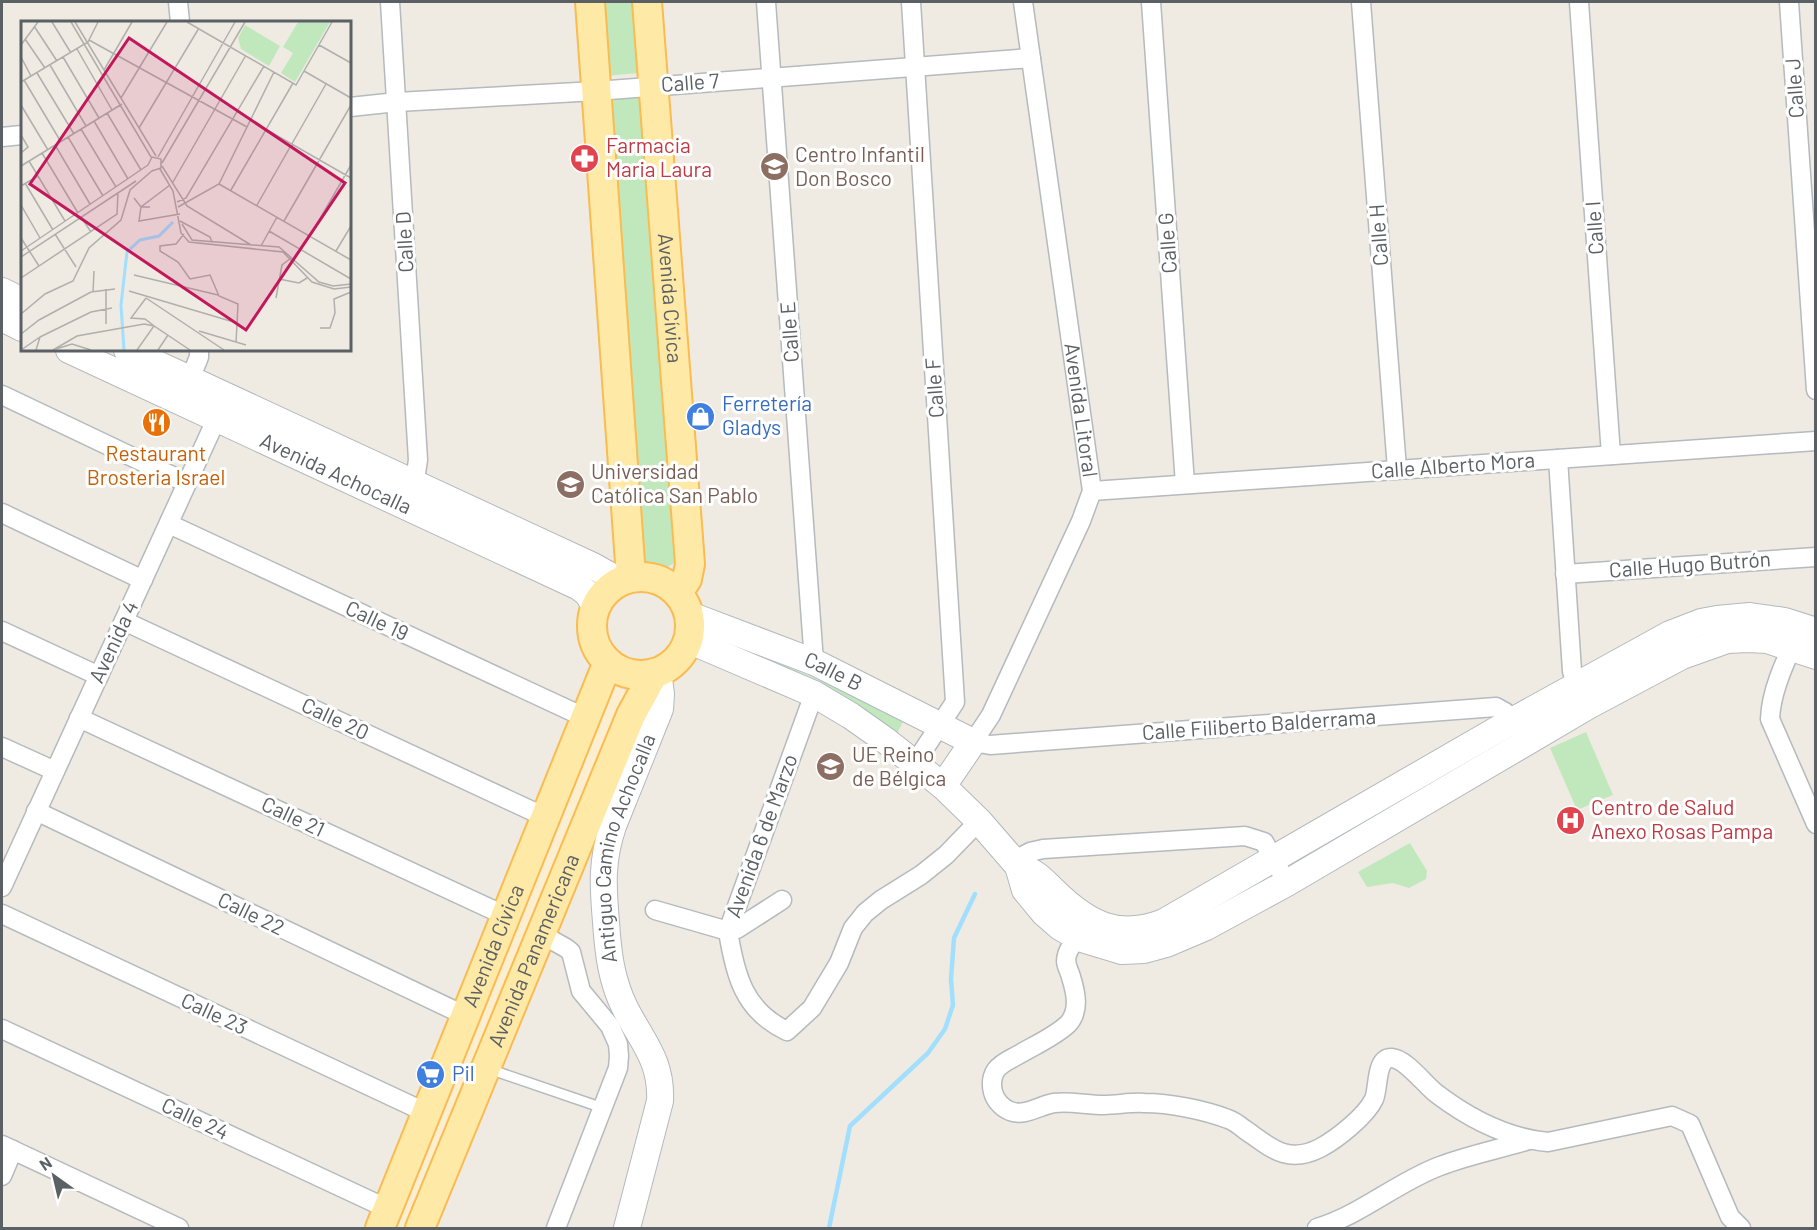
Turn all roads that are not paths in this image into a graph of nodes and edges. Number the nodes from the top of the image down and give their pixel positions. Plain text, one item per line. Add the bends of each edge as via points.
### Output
1 (178, 2) edge
2 (390, 2) edge
3 (590, 2) edge
4 (647, 2) edge
5 (766, 2) edge
6 (911, 2) edge
7 (1024, 2) edge
8 (1151, 2) edge
9 (1361, 2) edge
10 (1580, 2) edge
11 (1789, 2) edge
12 (180, 21) edge
13 (1031, 58) junction
14 (915, 67) junction
15 (771, 77) junction
16 (653, 86) junction
17 (596, 91) junction
18 (397, 102) junction
19 (351, 107) edge
20 (21, 135) edge
21 (2, 137) edge
22 (2, 291) edge
23 (21, 300) edge
24 (2, 318) edge
25 (21, 328) edge
26 (72, 351) edge
27 (129, 351) edge
28 (199, 351) edge
29 (190, 379) junction
30 (1815, 390) edge
31 (2, 395) edge
32 (222, 407) junction
33 (1815, 441) edge
34 (1611, 455) junction
35 (1558, 459) junction
36 (1397, 469) junction
37 (412, 482) junction
38 (187, 483) junction
39 (1185, 484) junction
40 (1092, 491) junction
41 (2, 513) edge
42 (169, 524) junction
43 (1815, 556) edge
44 (1565, 574) junction
45 (626, 579) junction
46 (143, 580) junction
47 (595, 606) junction
48 (686, 616) junction
49 (124, 621) junction
50 (2, 631) edge
51 (1803, 635) edge
52 (1815, 656) edge
53 (608, 662) junction
54 (814, 662) junction
55 (656, 673) junction
56 (99, 676) junction
57 (814, 694) junction
58 (1582, 696) junction
59 (80, 718) junction
60 (586, 718) junction
61 (1512, 721) junction
62 (940, 726) junction
63 (973, 742) junction
64 (1527, 743) junction
65 (2, 747) edge
66 (915, 763) junction
67 (55, 771) junction
68 (943, 786) junction
69 (36, 812) junction
70 (1813, 813) edge
71 (545, 818) junction
72 (979, 821) junction
73 (1274, 859) junction
74 (1016, 864) junction
75 (6, 865) edge
76 (1287, 883) junction
77 (2, 887) edge
78 (782, 900) dead end
79 (655, 910) dead end
80 (2, 914) edge
81 (506, 916) junction
82 (1083, 929) junction
83 (728, 931) junction
84 (541, 934) junction
85 (466, 1016) junction
86 (2, 1029) edge
87 (486, 1068) junction
88 (603, 1108) junction
89 (427, 1113) junction
90 (1529, 1140) junction
91 (8, 1148) edge
92 (2, 1176) edge
93 (384, 1219) edge
94 (179, 1228) edge
95 (421, 1228) edge
96 (556, 1228) edge
97 (627, 1228) edge
98 (1317, 1228) edge
99 (1735, 1228) edge

1 - 12 street
2 - 18 street, Calle D
3 - 17 main road
4 - 16 main road, Avenida Cívica
5 - 15 street, Calle E
6 - 14 street, Calle F
7 - 13 street, Avenida Litoral
8 - 39 street, Calle G
9 - 36 street, Calle H
10 - 34 street, Calle I
11 - 30 street, Calle J
13 - 14 street, Calle 7
13 - 40 street, Avenida Litoral
14 - 15 street, Calle 7
14 - 62 street, Calle F via 955,702
15 - 16 street, Calle 7
15 - 54 street, Calle E
16 - 17 street, Calle 7
16 - 48 main road, Avenida Cívica via 690,564
17 - 18 street, Calle 7
17 - 45 main road
18 - 19 street, Calle 7
18 - 37 street, Calle D via 418,460
20 - 21 street
22 - 23 street
24 - 25 street
26 - 32 street, Avenida Achocalla
27 - 29 street, Avenida Achocalla
28 - 29 street
29 - 32 street, Avenida Achocalla
31 - 38 street
32 - 37 street, Avenida Achocalla
32 - 38 street, Avenida 4
32 - 47 street, Avenida Achocalla via 579,587
33 - 34 street, Calle Alberto Mora
34 - 35 street, Calle Alberto Mora
35 - 36 street, Calle Alberto Mora
35 - 44 street
36 - 39 street, Calle Alberto Mora
37 - 45 street, Avenida Achocalla
38 - 42 street, Avenida 4
39 - 40 street, Calle Alberto Mora
40 - 63 street, Avenida Litoral via 991,715
41 - 46 street
42 - 46 street, Avenida 4
42 - 60 street, Calle 19
43 - 44 street, Calle Hugo Butrón
44 - 58 street via 1572,671
45 - 47 main road via 605,591
45 - 48 main road via 644,576 667,583
46 - 49 street, Avenida 4
47 - 53 main road via 592,633 597,650
48 - 54 street, Calle B
48 - 55 main road via 684,651
48 - 57 street, Calle B
49 - 56 street, Avenida 4
49 - 71 street, Calle 20
50 - 56 street
51 - 52 street
51 - 58 street via 1727,640
51 - 70 street via 1783,665 1770,706 1770,719
53 - 55 main road via 624,673
53 - 60 main road, Avenida Cívica
54 - 62 street, Calle B
55 - 84 main road, Avenida Panamericana via 631,715
55 - 97 street, Antiguo Camino Achocalla via 660,710 606,845 603,877 609,961 616,988 643,1038 661,1084
56 - 59 street, Avenida 4
57 - 66 street, Calle B
57 - 83 street, Avenida 6 de Marzo
58 - 61 street
58 - 64 street
59 - 67 street, Avenida 4
59 - 81 street, Calle 21
60 - 71 main road, Avenida Cívica
61 - 63 street, Calle Filiberto Balderrama via 1496,706 990,746
61 - 64 street, Calle Filiberto Balderrama
61 - 73 street
62 - 63 street, Calle B
62 - 66 street, Calle F
63 - 68 street, Avenida Litoral
64 - 76 street
65 - 67 street
66 - 68 street, Calle B
67 - 69 street, Avenida 4
68 - 72 street, Calle B
69 - 75 street, Avenida 4
69 - 85 street, Calle 22
71 - 81 main road, Avenida Cívica
72 - 74 street, Calle B
72 - 83 street, Avenida 6 de Marzo via 946,855 865,913 853,928 839,963 812,1008 787,1031 759,1013 748,997 736,972
73 - 74 street via 1264,842 1245,836 1043,849 1030,852
73 - 76 street
73 - 82 street via 1154,926
74 - 82 street via 1025,890 1044,913 1060,927
75 - 77 street, Avenida 4
76 - 82 street via 1206,927 1144,950 1122,951
78 - 83 street
79 - 83 street
80 - 89 street, Calle 23
81 - 85 main road, Avenida Cívica
82 - 90 street via 1066,956 1075,1013 1053,1036 996,1069 992,1081 995,1098 1012,1112 1027,1112 1053,1103 1160,1104 1231,1120 1271,1148 1293,1156 1320,1148 1358,1119 1374,1099 1380,1066 1392,1058 1461,1111 1493,1129
84 - 87 main road, Avenida Panamericana
84 - 88 street via 571,952 581,991 610,1026 618,1044 618,1068
85 - 89 main road, Avenida Cívica
86 - 93 street, Calle 24
87 - 88 lane
87 - 95 main road, Avenida Panamericana
88 - 96 street
89 - 93 main road, Avenida Cívica
90 - 98 street via 1440,1166 1332,1224
90 - 99 street via 1548,1142 1672,1116 1680,1119 1689,1124
91 - 92 street
91 - 94 street

